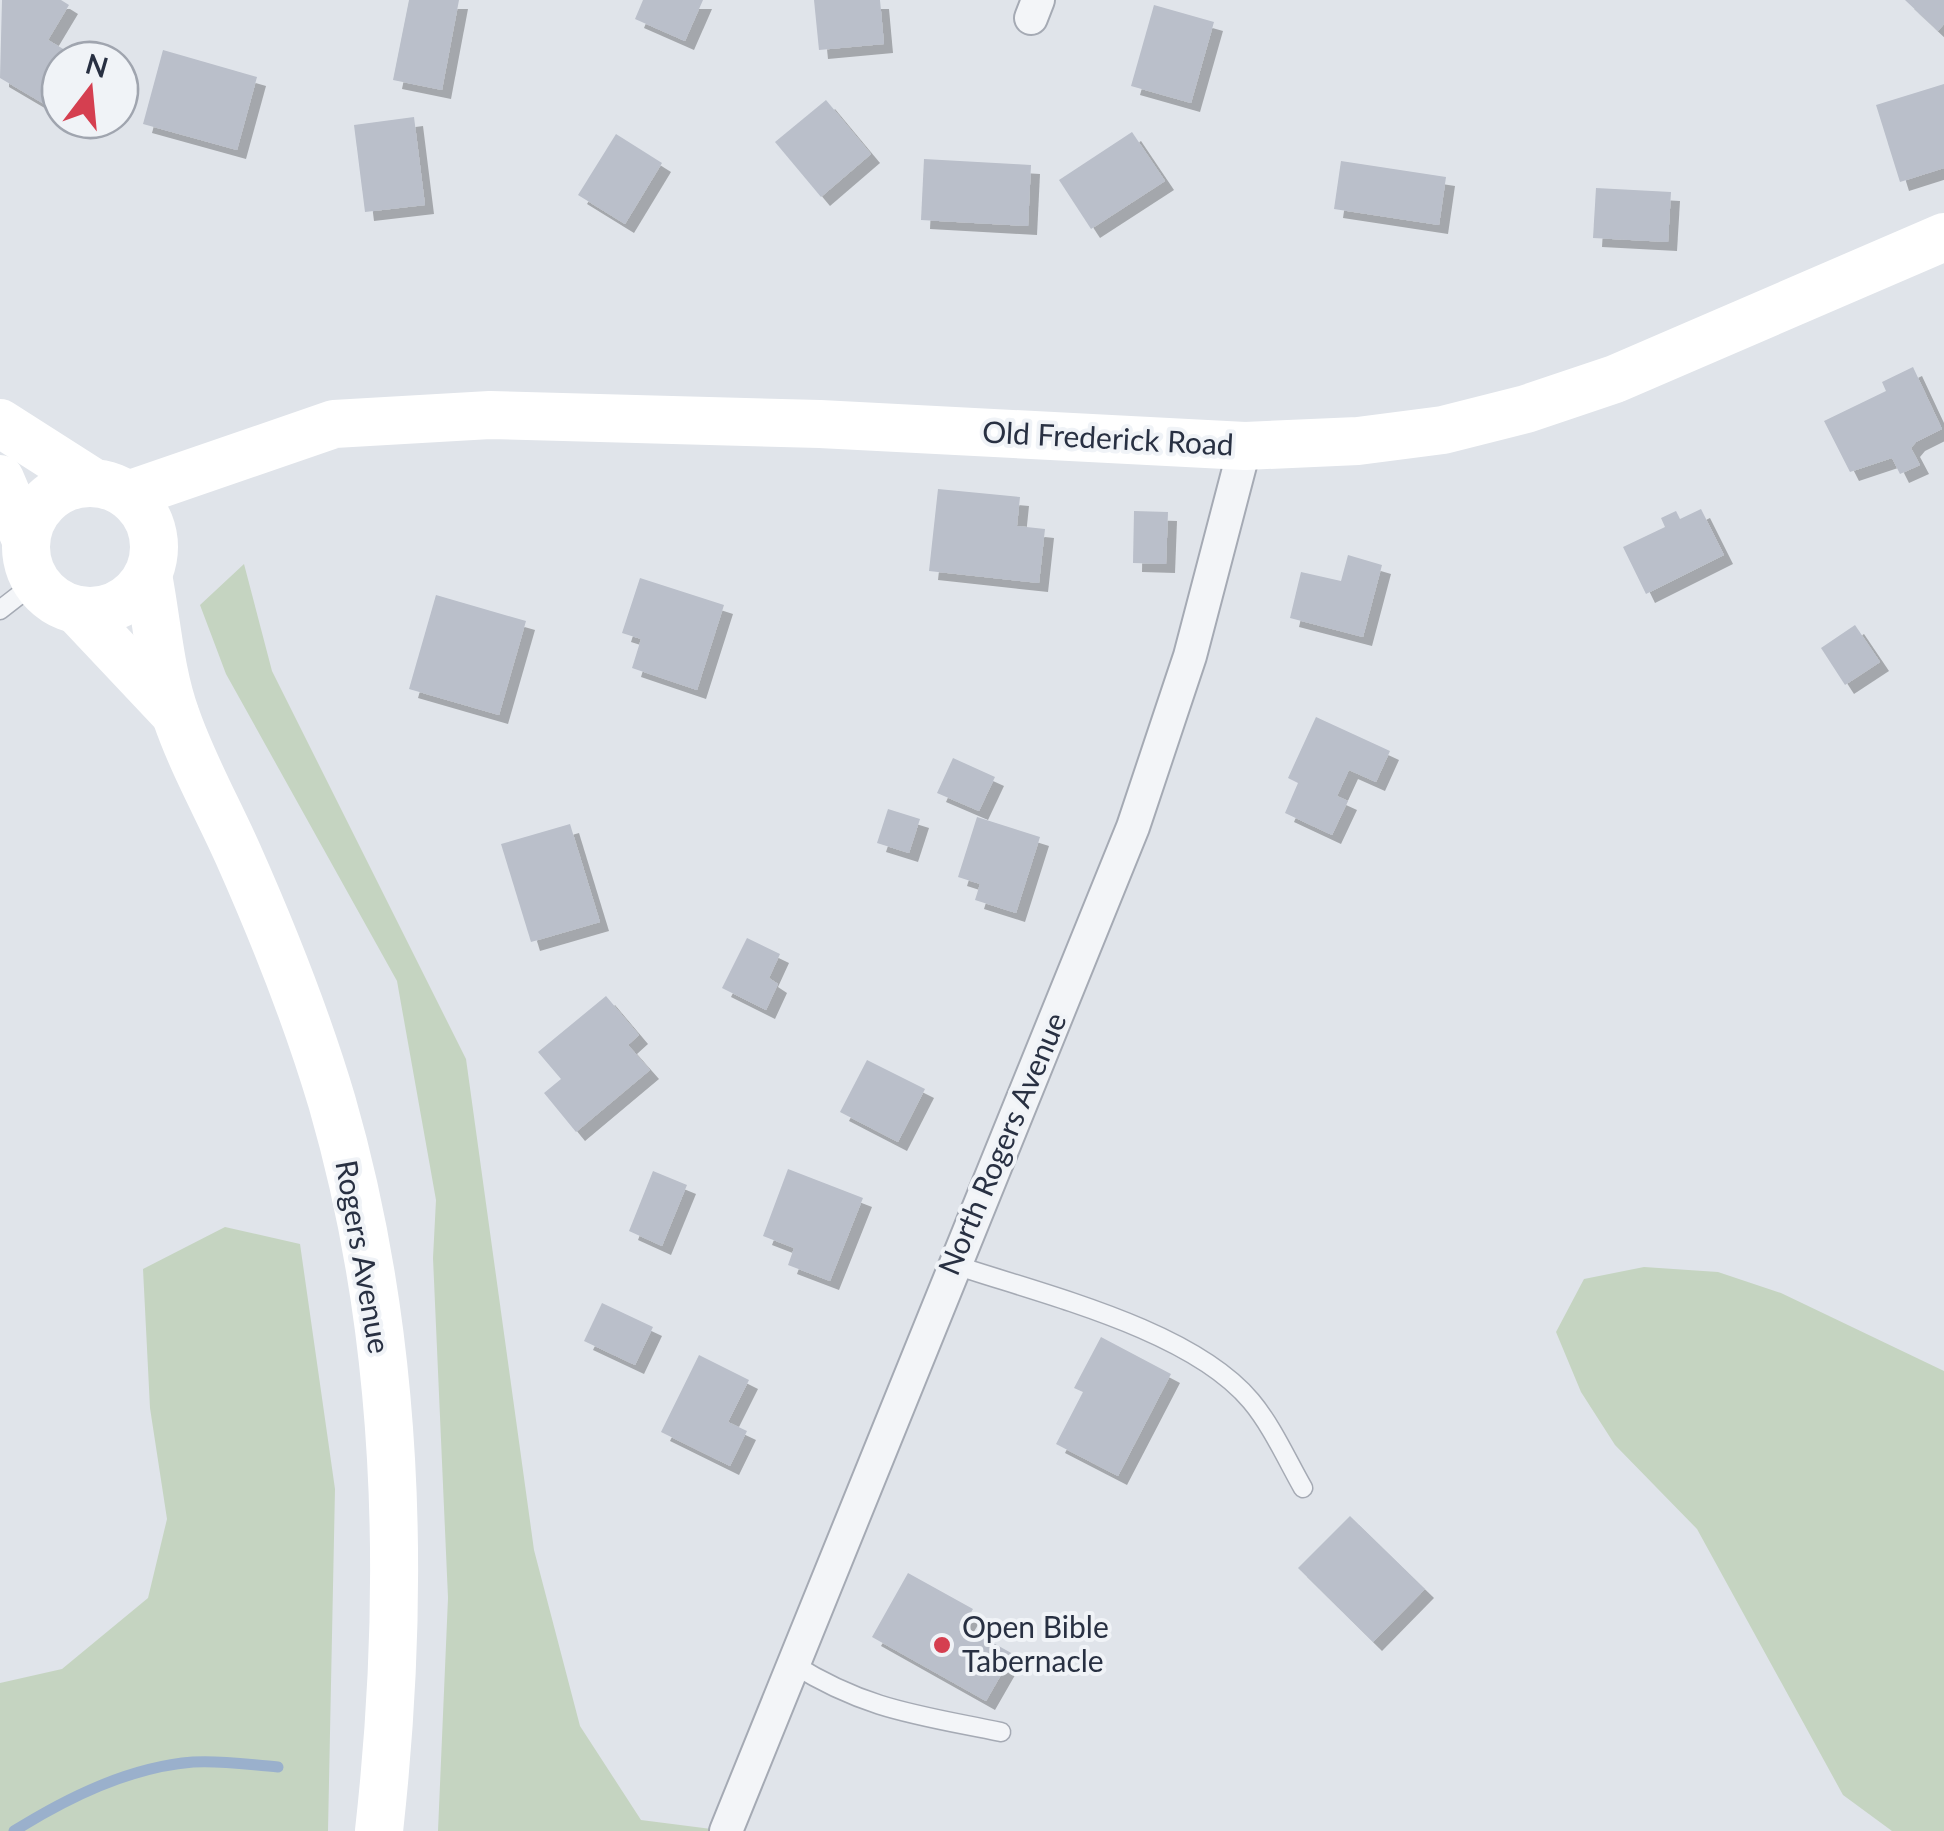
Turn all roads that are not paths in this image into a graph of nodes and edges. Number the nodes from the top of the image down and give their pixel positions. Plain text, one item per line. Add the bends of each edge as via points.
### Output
1 (1944, 237) edge
2 (0, 423) edge
3 (1245, 446) junction
4 (239, 454) junction
5 (0, 479) edge
6 (111, 489) junction
7 (151, 559) junction
8 (21, 577) edge
9 (77, 610) junction
10 (175, 714) junction
11 (952, 1264) junction
12 (1303, 1488) dead end
13 (793, 1664) junction
14 (1002, 1732) dead end
15 (379, 1831) edge
16 (726, 1831) edge

1 - 3 street, Old Frederick Road via 1615,379 1526,409 1443,430
2 - 6 street
3 - 4 street, Old Frederick Road via 748,420 490,415 334,424
3 - 11 street, North Rogers Avenue via 1190,656 1133,828
4 - 6 street, Old Frederick Road
4 - 7 street, Old Frederick Road
5 - 8 street
6 - 7 street via 150,524
6 - 8 street via 70,486 48,497 33,516
7 - 9 street via 126,600
7 - 10 street, Rogers Avenue
8 - 9 street
9 - 10 street, Rogers Avenue
10 - 15 street, Rogers Avenue via 287,972 332,1103 360,1229 380,1344 392,1492 396,1620
11 - 12 lane via 1159,1337 1210,1364 1252,1402
11 - 13 street, North Rogers Avenue
13 - 14 lane via 881,1708
13 - 16 street, North Rogers Avenue

